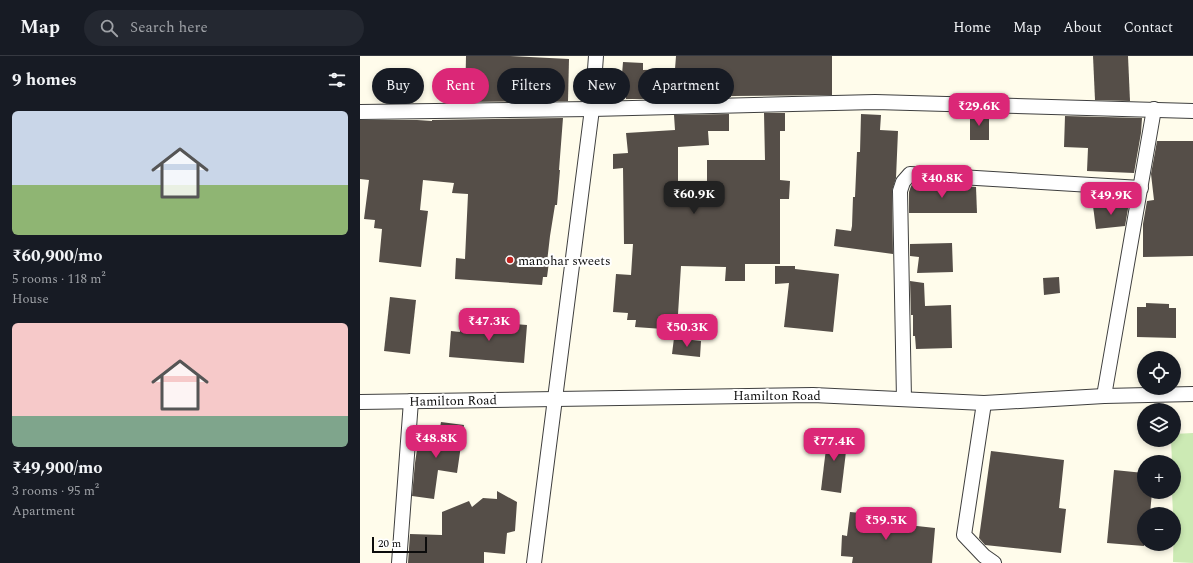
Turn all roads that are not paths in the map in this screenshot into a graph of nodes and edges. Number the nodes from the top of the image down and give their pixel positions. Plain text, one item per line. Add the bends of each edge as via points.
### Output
1 (596, 56) edge
2 (592, 109) junction
3 (1154, 109) junction
4 (1193, 111) edge
5 (360, 112) edge
6 (1141, 188) junction
7 (1193, 394) edge
8 (1104, 396) junction
9 (554, 399) junction
10 (904, 399) junction
11 (411, 401) junction
12 (360, 402) edge
13 (984, 403) junction
14 (399, 563) edge
15 (534, 563) edge
16 (994, 563) edge

1 - 2 street
2 - 3 street via 875,102
2 - 5 street
2 - 9 street
3 - 4 street
3 - 6 street
6 - 8 street
6 - 10 street via 910,174 902,182 900,191
7 - 8 street, Hamilton Road
8 - 13 street, Hamilton Road
9 - 10 street, Hamilton Road via 813,395
9 - 11 street, Hamilton Road
9 - 15 street
10 - 13 street, Hamilton Road
11 - 12 street, Hamilton Road
11 - 14 street
13 - 16 street via 964,536

